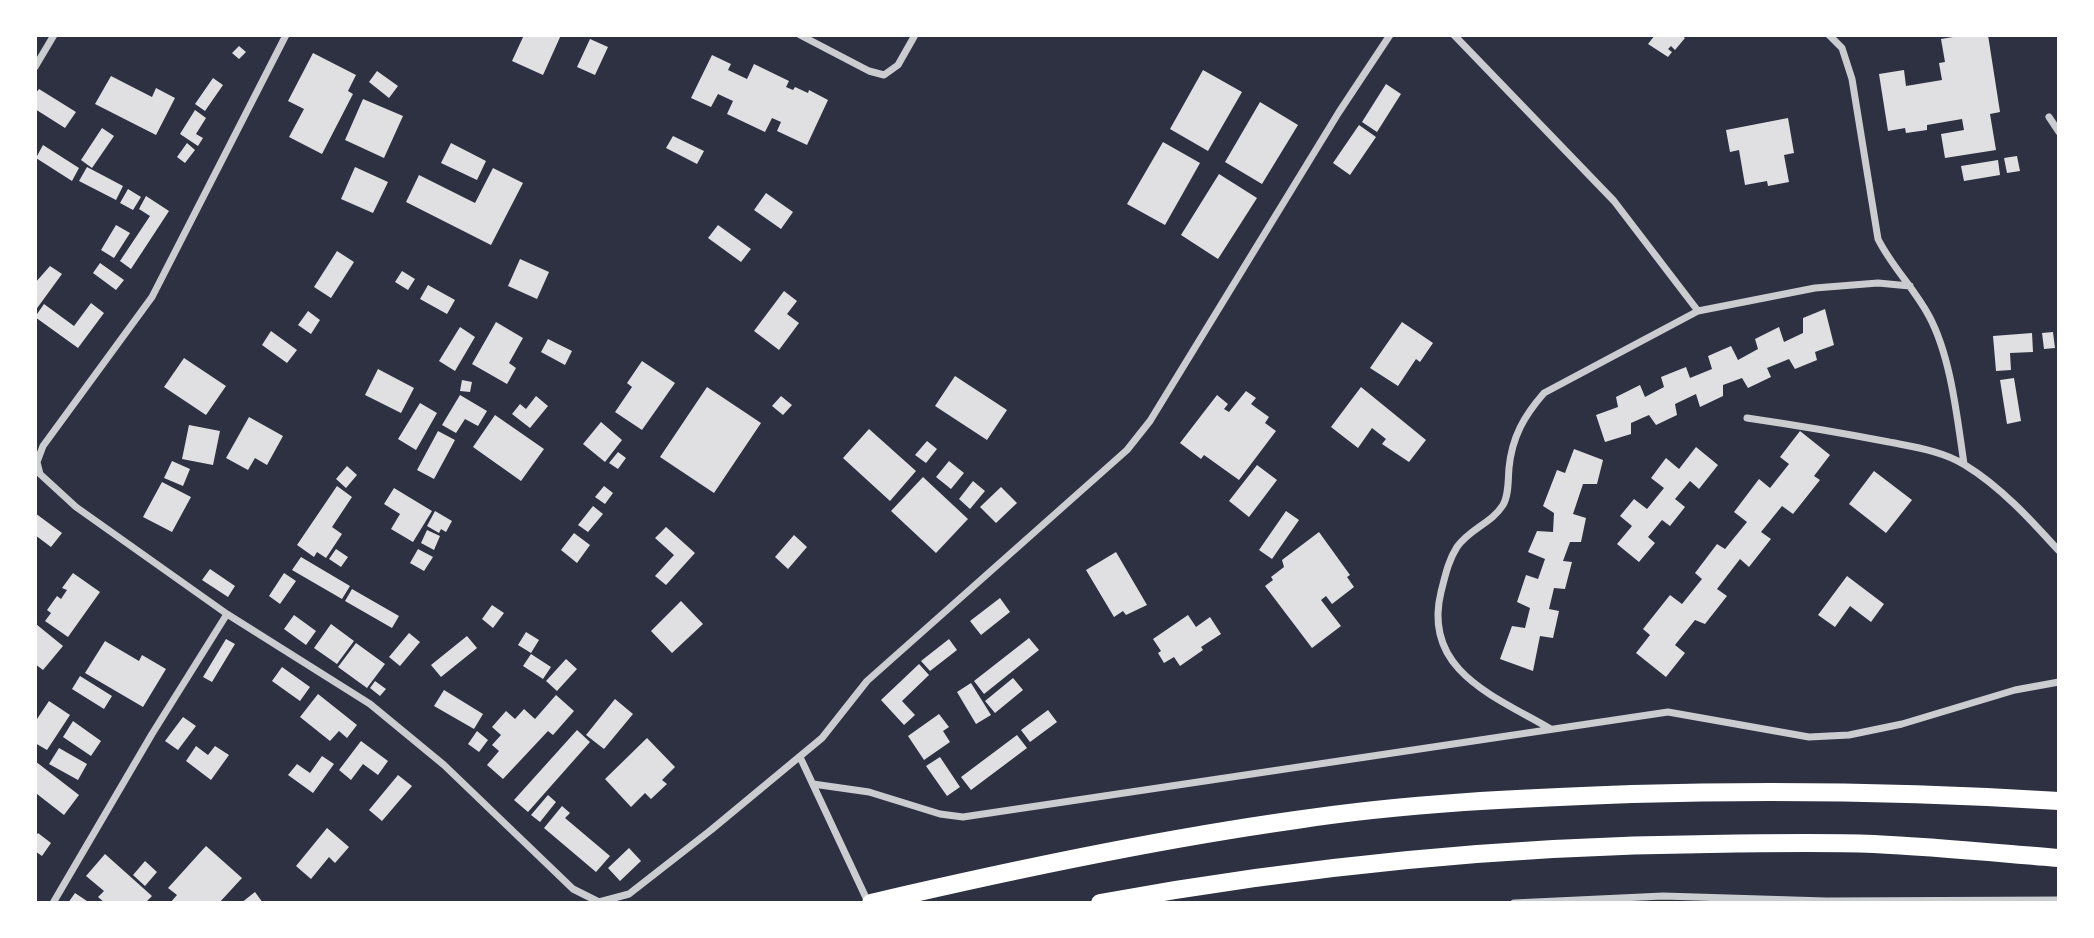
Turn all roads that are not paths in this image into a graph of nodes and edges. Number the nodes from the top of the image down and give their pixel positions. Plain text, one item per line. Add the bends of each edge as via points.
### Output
1 (54, 35) edge
2 (286, 35) edge
3 (800, 35) edge
4 (915, 35) edge
5 (1390, 35) edge
6 (1454, 35) edge
7 (1829, 35) edge
8 (1840, 35) edge
9 (1842, 48) junction
10 (35, 66) edge
11 (2049, 117) dead end
12 (2059, 132) edge
13 (1910, 286) junction
14 (1698, 311) junction
15 (1747, 418) dead end
16 (1964, 464) junction
17 (2059, 551) edge
18 (228, 614) junction
19 (2059, 682) edge
20 (1549, 728) junction
21 (800, 757) junction
22 (813, 784) junction
23 (2059, 802) edge
24 (2059, 858) edge
25 (2059, 900) edge
26 (2025, 901) edge
27 (53, 903) edge
28 (870, 903) edge
29 (1100, 903) edge
30 (1514, 903) edge

1 - 10 street
2 - 18 street via 152,298 43,446 37,462 40,474 76,507
3 - 4 street via 884,75 898,65
5 - 21 street via 1150,421 1127,450 867,681 822,738
6 - 14 street via 1614,201
7 - 9 street
8 - 9 street
9 - 13 street via 1852,79 1878,239
11 - 12 street
13 - 14 street via 1878,283 1815,288
13 - 16 street via 1930,317 1943,354
14 - 20 street via 1544,393 1517,432 1505,502 1457,547 1447,566 1436,610 1440,638 1456,668 1477,686
15 - 16 street via 1935,452
16 - 17 street via 1993,485
18 - 21 street via 370,704 444,765 573,889 599,902 629,894
18 - 27 street
19 - 20 street via 1849,735 1809,737 1668,712
20 - 22 street via 963,817 869,792
21 - 22 street
22 - 28 street
23 - 28 main road via 1766,791 1480,800 1298,819 1177,839
24 - 29 main road via 1873,844 1562,847 1304,871
25 - 26 street
26 - 30 street via 1663,896

